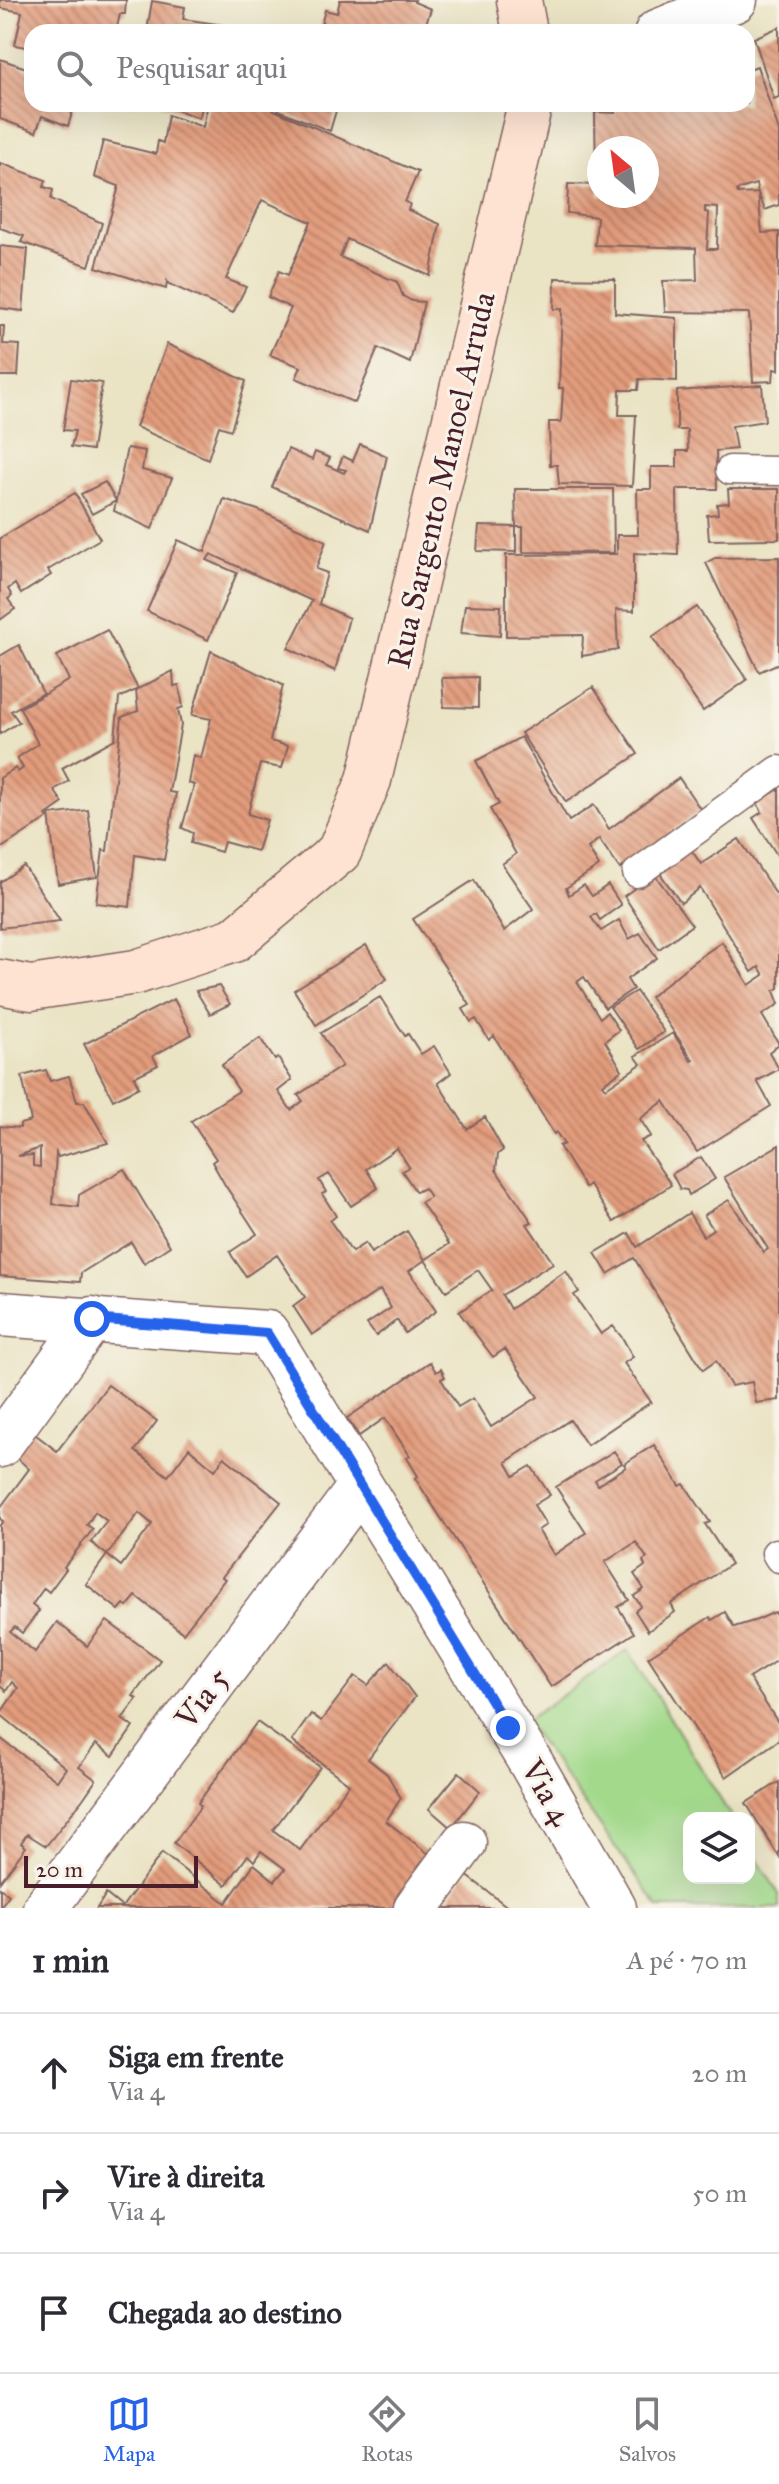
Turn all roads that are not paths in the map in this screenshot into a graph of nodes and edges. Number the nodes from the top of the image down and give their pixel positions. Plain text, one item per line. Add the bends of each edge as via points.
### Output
1 (519, 0) edge
2 (735, 0) edge
3 (524, 24) edge
4 (676, 24) edge
5 (528, 112) edge
6 (730, 470) dead end
7 (779, 471) edge
8 (779, 770) edge
9 (637, 873) dead end
10 (0, 982) edge
11 (0, 1314) edge
12 (92, 1319) junction
13 (0, 1445) edge
14 (360, 1487) junction
15 (464, 1843) dead end
16 (45, 1908) edge
17 (416, 1908) edge
18 (614, 1908) edge

1 - 3 street
2 - 4 street
5 - 10 street, Rua Sargento Manoel Arruda via 369,780 339,852 234,940 136,972 31,988
6 - 7 lane
8 - 9 lane
11 - 12 street, Via 4
12 - 13 street
12 - 14 street, Via 4 via 267,1333
14 - 16 street, Via 5
14 - 18 street, Via 4
15 - 17 street

